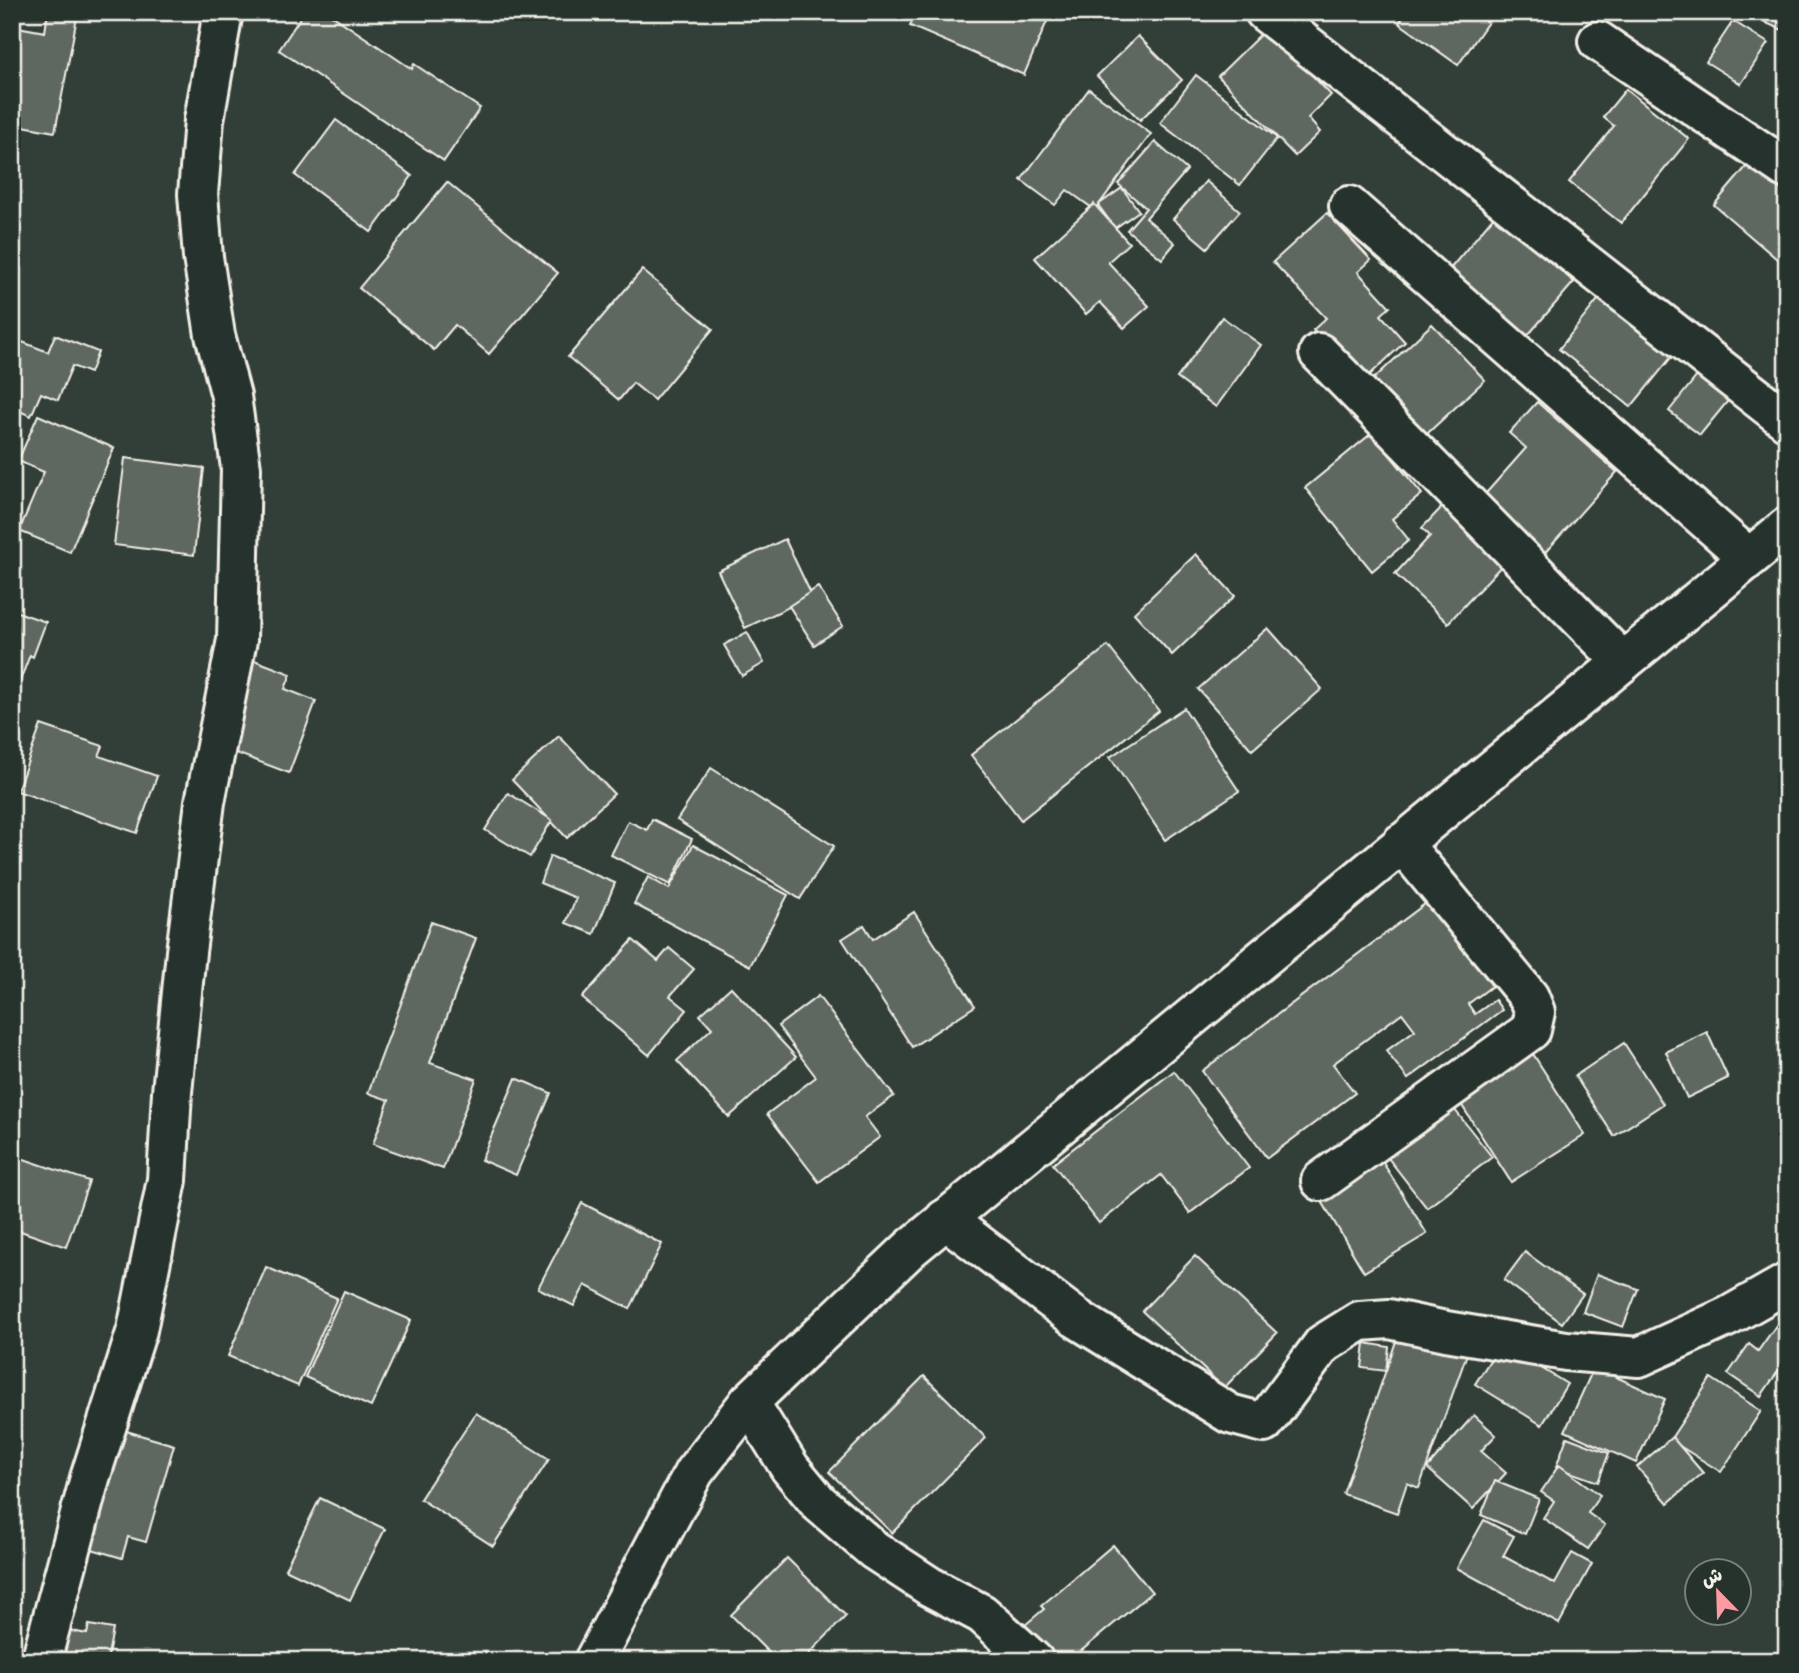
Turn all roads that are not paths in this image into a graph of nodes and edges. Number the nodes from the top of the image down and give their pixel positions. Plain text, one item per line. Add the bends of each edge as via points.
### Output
1 (223, 12) edge
2 (1265, 12) edge
3 (1598, 41) dead end
4 (1787, 169) edge
5 (1349, 206) dead end
6 (1319, 353) dead end
7 (1787, 421) edge
8 (1787, 527) edge
9 (1749, 558) junction
10 (1623, 662) junction
11 (1402, 843) junction
12 (1321, 1181) dead end
13 (945, 1219) junction
14 (1787, 1283) edge
15 (749, 1402) junction
16 (41, 1661) edge
17 (594, 1661) edge
18 (1034, 1661) edge

1 - 16 street via 204,120 198,194 215,335 231,396 241,468 237,640 205,802 186,952 167,1180 137,1330 90,1478
2 - 7 street
3 - 4 street
5 - 9 street
6 - 10 street
8 - 9 street
9 - 10 street
10 - 11 street
11 - 12 street via 1529,997 1535,1013 1531,1030
11 - 13 street
13 - 14 street via 1076,1318 1230,1414 1264,1423 1323,1344 1360,1321 1389,1319 1566,1351 1639,1357 1729,1316
13 - 15 street
15 - 17 street via 694,1472
15 - 18 street via 790,1468 819,1503 885,1557 982,1614

